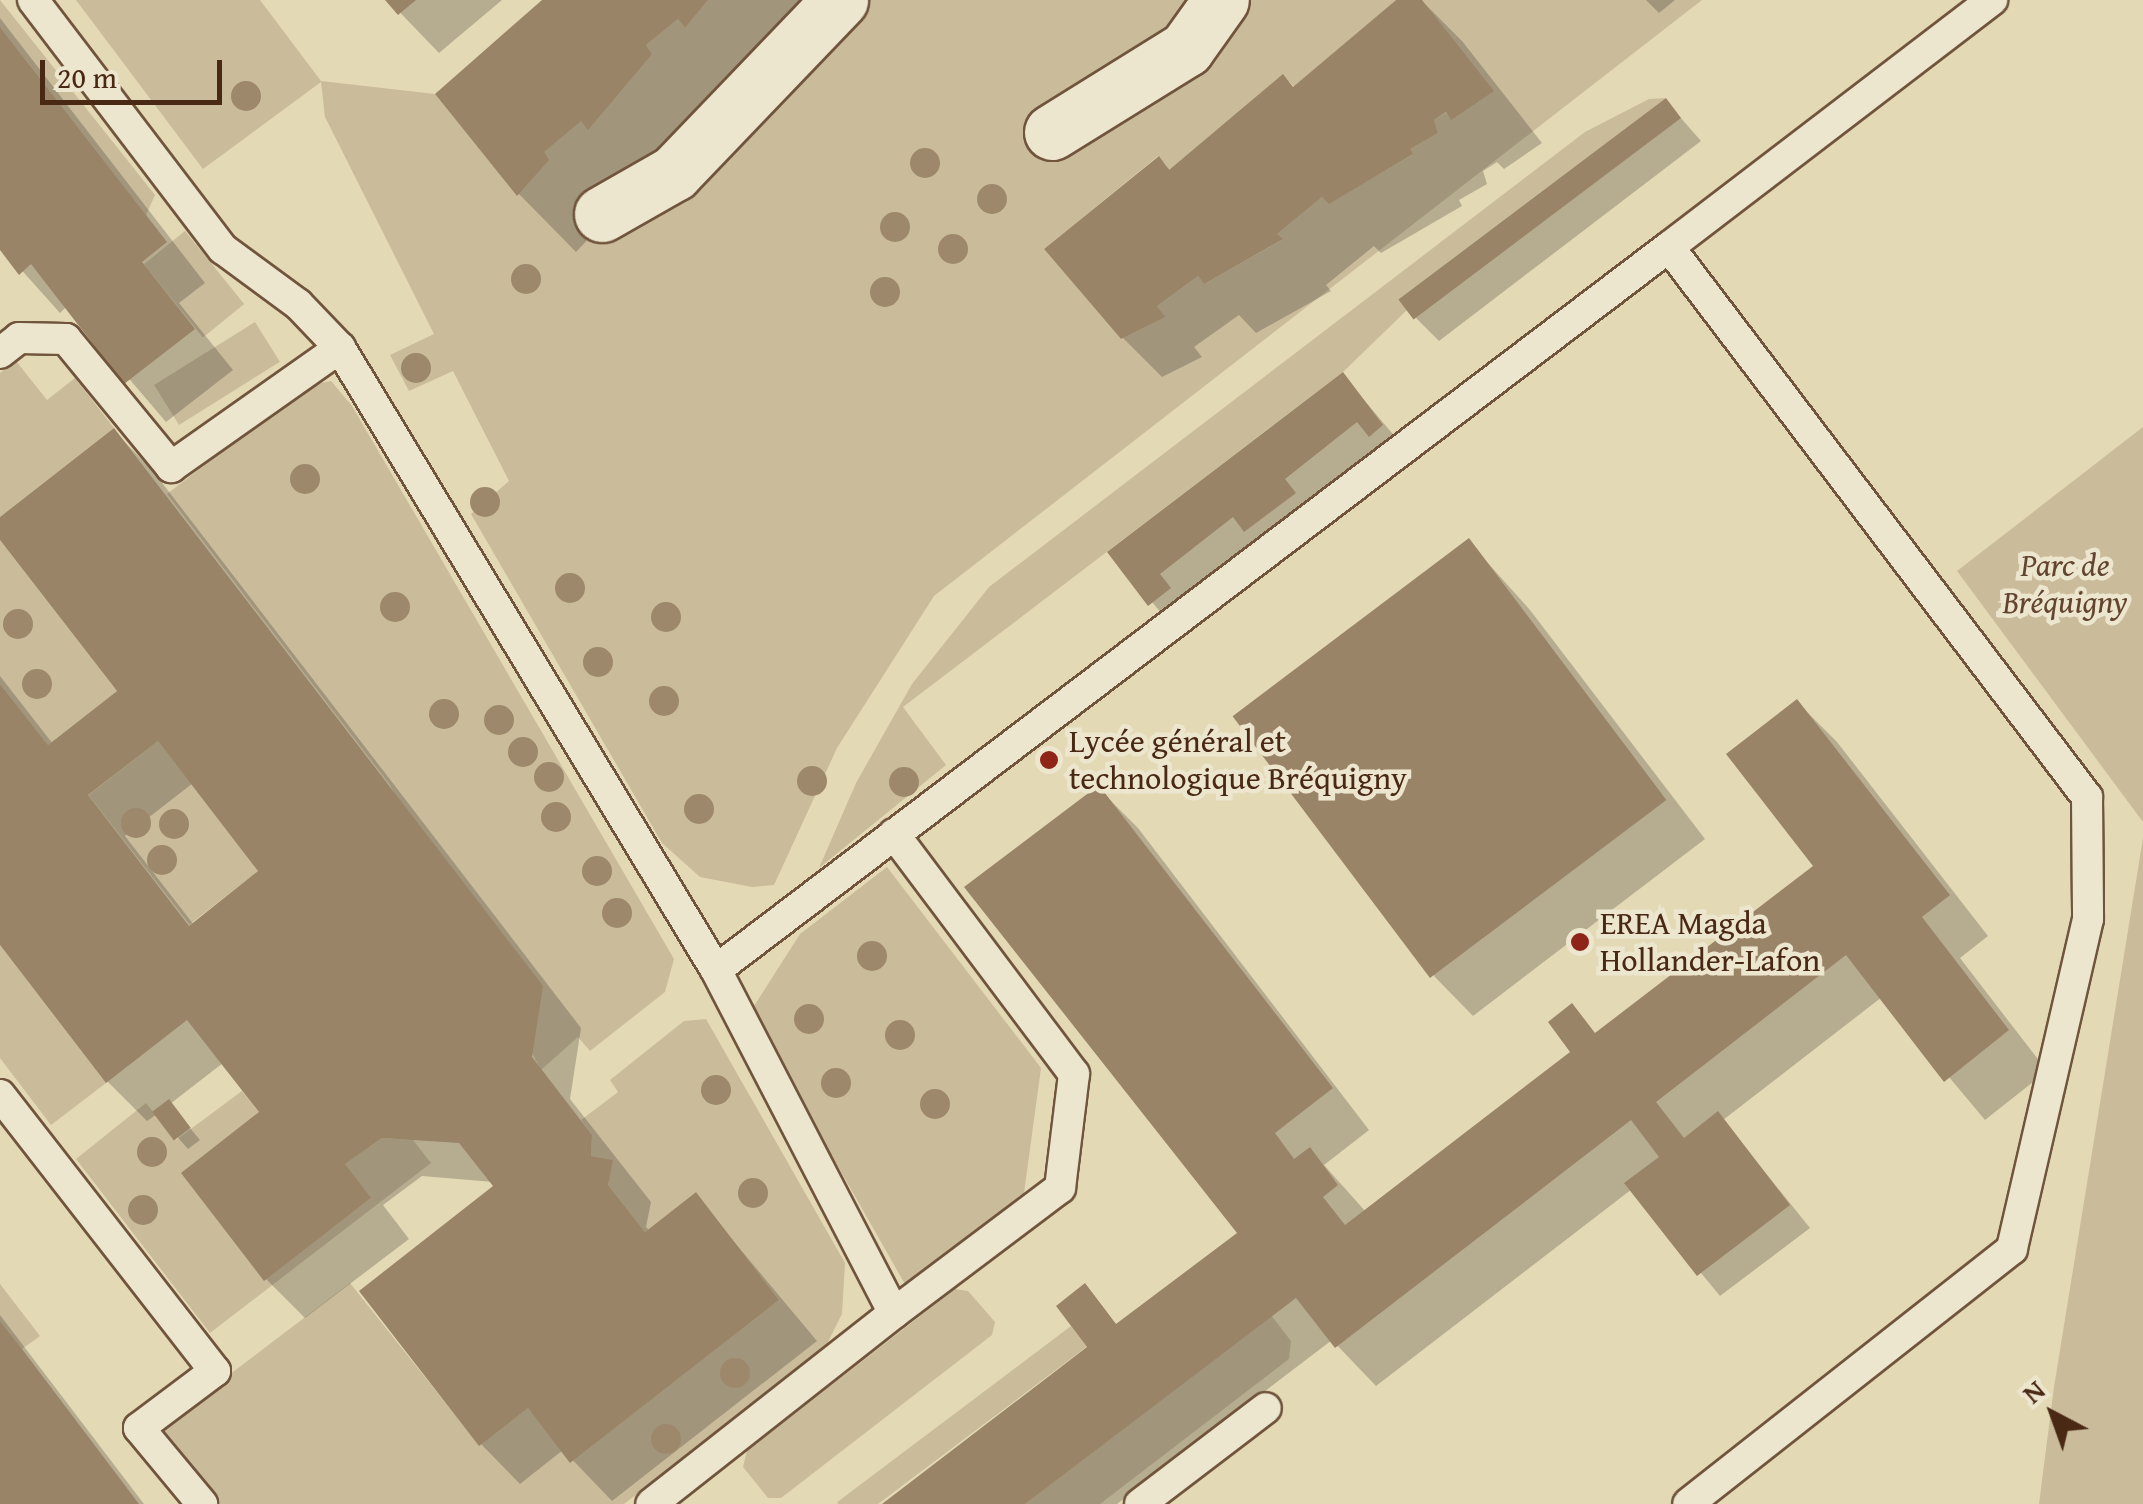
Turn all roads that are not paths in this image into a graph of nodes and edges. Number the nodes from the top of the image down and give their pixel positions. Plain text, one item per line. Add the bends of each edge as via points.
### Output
1 (32, 0) edge
2 (840, 0) edge
3 (1221, 0) edge
4 (1992, 0) edge
5 (1052, 132) dead end
6 (602, 214) dead end
7 (1669, 246) junction
8 (340, 348) junction
9 (0, 352) edge
10 (894, 834) junction
11 (716, 970) junction
12 (0, 1095) edge
13 (894, 1313) junction
14 (1266, 1408) dead end
15 (202, 1504) edge
16 (652, 1504) edge
17 (1140, 1504) edge
18 (1688, 1504) edge

1 - 8 lane via 223,249 298,304
2 - 6 street via 674,173
3 - 5 street via 1186,50
4 - 7 lane
7 - 10 lane
7 - 18 lane via 2086,797 2088,919 2012,1249
8 - 9 lane via 171,467 66,338 19,338
8 - 11 lane
10 - 11 lane
10 - 13 lane via 1074,1074 1060,1188
11 - 13 lane
12 - 15 lane via 215,1371 140,1428
13 - 16 lane
14 - 17 lane

